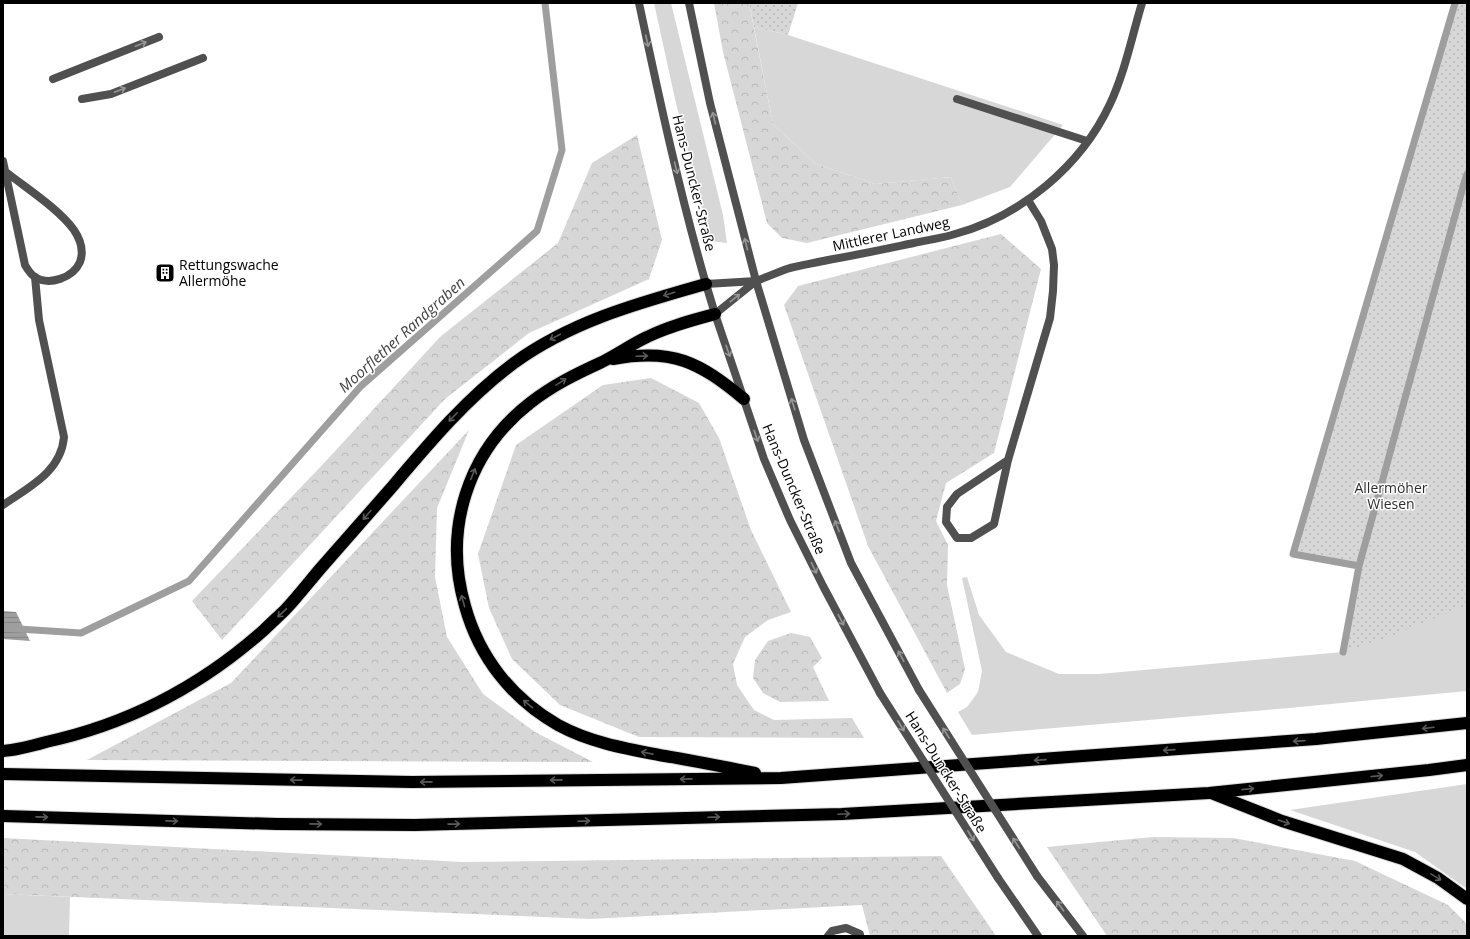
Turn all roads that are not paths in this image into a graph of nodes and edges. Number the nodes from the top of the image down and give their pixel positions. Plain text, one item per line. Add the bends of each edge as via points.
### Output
1 (638, 3) edge
2 (689, 3) edge
3 (1142, 3) edge
4 (159, 36) dead end
5 (203, 58) dead end
6 (53, 79) dead end
7 (82, 99) dead end
8 (957, 99) dead end
9 (1087, 141) junction
10 (3, 160) edge
11 (6, 172) junction
12 (1028, 200) junction
13 (35, 277) junction
14 (756, 281) junction
15 (706, 284) junction
16 (715, 314) junction
17 (604, 361) junction
18 (744, 399) junction
19 (1008, 460) junction
20 (3, 505) edge
21 (1467, 723) edge
22 (3, 751) edge
23 (1467, 765) edge
24 (3, 774) edge
25 (781, 778) junction
26 (1209, 792) junction
27 (3, 816) edge
28 (1467, 899) edge
29 (828, 936) edge
30 (860, 936) edge
31 (1038, 936) edge
32 (1083, 936) edge

1 -> 15 street, Hans-Duncker-Straße via 663,116
14 -> 2 street, Hans-Duncker-Straße via 710,103
3 - 9 street, Mittlerer Landweg via 1118,84 1110,104
6 -> 4 street
7 -> 5 street via 111,94
8 - 9 street
9 - 12 street, Mittlerer Landweg via 1048,184
10 - 11 street
11 - 13 street via 24,265
11 - 13 street via 58,213 74,230 81,246 80,261 69,274 53,281
12 - 14 street, Mittlerer Landweg via 984,225 955,234 790,268
12 - 19 street via 1041,221 1052,249 1053,291 1050,318
13 - 20 street via 39,320 64,437 61,452 51,470
14 - 15 street
16 -> 14 street
32 -> 14 street, Hans-Duncker-Straße, bridge via 1037,876 919,690 852,562 804,440
15 - 16 street, Hans-Duncker-Straße
15 -> 22 highway via 602,316 573,328 548,341 485,386 452,417 286,610 218,668 137,713 56,740
16 - 17 highway via 664,330
16 -> 18 street, Hans-Duncker-Straße
17 -> 18 highway via 646,356 677,358 710,373
25 -> 17 highway via 627,749 577,734 558,725 524,701 497,673 476,638 461,594 456,551 461,510 475,470 499,432 529,403 572,375
18 -> 31 street, Hans-Duncker-Straße, bridge via 764,459 790,520 880,693
19 - 19 street via 994,524 971,538 957,538 946,522 947,507 957,494
21 -> 25 highway via 1316,739
26 -> 23 highway
25 -> 24 highway via 412,782
27 -> 26 highway via 277,824 415,825 842,814
26 -> 28 highway via 1282,821 1403,859 1438,878
29 - 30 street via 832,931 846,928

